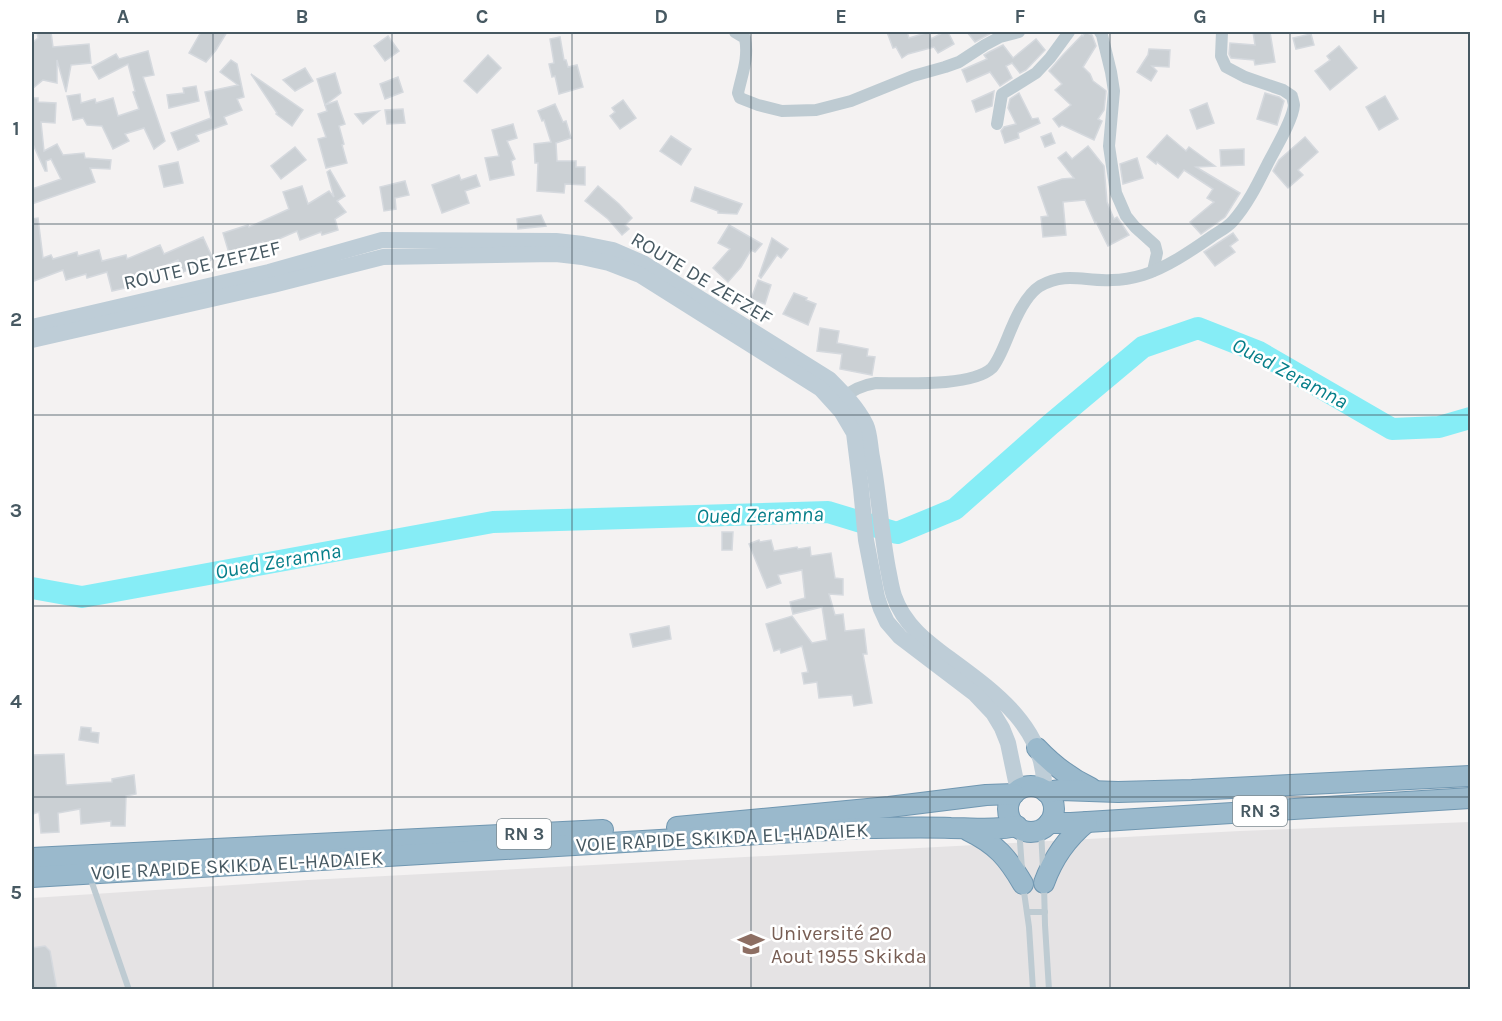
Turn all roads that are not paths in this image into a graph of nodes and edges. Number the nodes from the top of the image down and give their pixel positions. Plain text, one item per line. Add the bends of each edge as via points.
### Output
1 (735, 32) edge
2 (1018, 32) edge
3 (1069, 32) edge
4 (1100, 32) edge
5 (1222, 32) edge
6 (998, 124) dead end
7 (1153, 271) junction
8 (32, 327) edge
9 (32, 340) edge
10 (839, 400) junction
11 (874, 539) junction
12 (1037, 748) junction
13 (1470, 776) edge
14 (1045, 791) junction
15 (1096, 791) junction
16 (1016, 792) junction
17 (1470, 798) edge
18 (1087, 822) junction
19 (1045, 826) junction
20 (1018, 827) junction
21 (964, 828) junction
22 (32, 858) edge
23 (89, 873) junction
24 (32, 878) edge
25 (1044, 883) junction
26 (1023, 884) junction
27 (1027, 912) junction
28 (1045, 912) junction
29 (129, 990) edge
30 (1033, 990) edge
31 (1049, 990) edge

1 - 2 street via 745,38 747,49 740,98 782,111 816,110 851,101 913,76 945,68 1000,37
3 - 6 street via 1036,73 1002,94
4 - 7 street via 1114,92 1109,146 1116,193 1130,222 1155,245
5 - 7 street via 1221,56 1226,67 1292,96 1290,118 1255,189 1230,224
7 - 10 street via 1121,280 1076,277 1039,287 1014,321 992,367 982,374 951,381 864,385
8 - 10 main road, ROUTE DE ZEFZEF via 269,272 382,240 556,241 613,250 643,263 829,380
9 - 10 main road, ROUTE DE ZEFZEF via 383,257 556,254 609,263 640,275
10 - 11 main road, ROUTE DE ZEFZEF via 854,433 869,487
11 - 12 main road, ROUTE DE ZEFZEF via 894,596 916,633 1008,706
11 - 16 main road, ROUTE DE ZEFZEF via 877,597 887,622 993,713 1008,743
12 - 14 main road, ROUTE DE ZEFZEF
12 - 15 highway via 1064,773
13 - 15 highway, VOIE RAPIDE SKIKDA EL-HADAIEK / RN 3
14 - 15 highway, VOIE RAPIDE SKIKDA EL-HADAIEK / RN 3
14 - 16 highway, VOIE RAPIDE SKIKDA EL-HADAIEK via 1034,786
14 - 19 highway via 1053,801 1054,813
16 - 20 highway via 1009,813
16 - 22 highway, VOIE RAPIDE SKIKDA EL-HADAIEK / RN 3 via 670,827
17 - 18 highway, VOIE RAPIDE SKIKDA EL-HADAIEK / RN 3
18 - 19 highway, VOIE RAPIDE SKIKDA EL-HADAIEK / RN 3
18 - 25 highway via 1061,849
19 - 20 highway, VOIE RAPIDE SKIKDA EL-HADAIEK via 1032,832
19 - 25 lane
20 - 21 highway, VOIE RAPIDE SKIKDA EL-HADAIEK / RN 3
20 - 26 lane
21 - 23 highway, VOIE RAPIDE SKIKDA EL-HADAIEK / RN 3 via 862,828
21 - 26 highway via 1001,851
23 - 24 highway, VOIE RAPIDE SKIKDA EL-HADAIEK / RN 3
23 - 29 lane
25 - 28 lane
26 - 27 lane
27 - 28 lane
27 - 30 lane
28 - 31 lane

